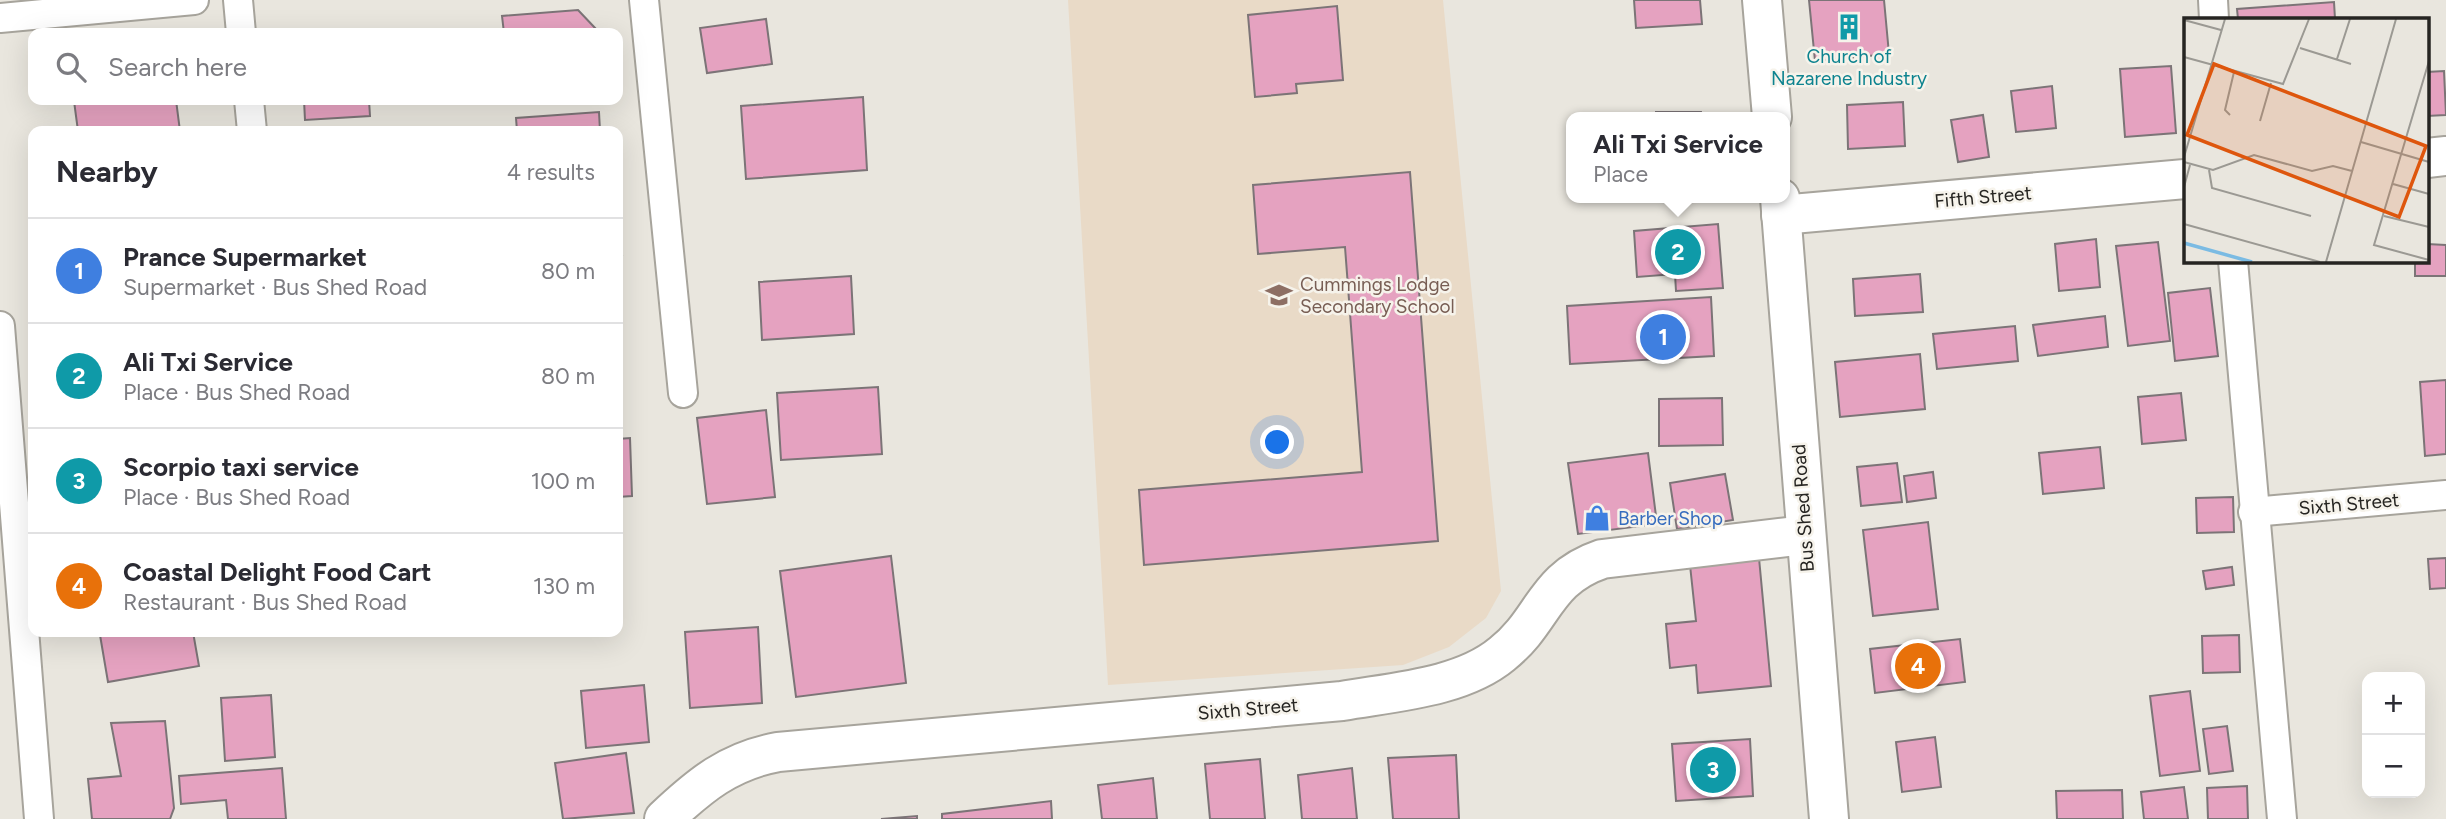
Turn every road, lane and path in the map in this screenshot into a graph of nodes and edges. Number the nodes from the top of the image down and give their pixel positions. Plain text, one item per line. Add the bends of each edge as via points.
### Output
1 (194, 0) edge
2 (238, 0) edge
3 (644, 0) edge
4 (1762, 0) edge
5 (2213, 0) edge
6 (0, 18) edge
7 (2214, 18) edge
8 (241, 28) edge
9 (249, 105) edge
10 (1772, 112) edge
11 (251, 126) edge
12 (2446, 156) edge
13 (2428, 158) edge
14 (2184, 180) edge
15 (1780, 206) edge
16 (2233, 262) edge
17 (0, 326) edge
18 (683, 393) dead end
19 (2446, 495) edge
20 (2253, 512) junction
21 (1805, 535) junction
22 (39, 819) edge
23 (664, 819) edge
24 (1829, 819) edge
25 (2282, 819) edge

1 - 6 street
2 - 8 street
3 - 18 street
4 - 10 street
5 - 7 street
9 - 11 street
12 - 13 street
14 - 15 street, Fifth Street
15 - 21 street, Bus Shed Road
16 - 20 street
17 - 22 street
19 - 20 street, Sixth Street
20 - 25 street
21 - 23 street, Sixth Street via 1587,564 1559,582 1503,654 1478,669 1431,683 1342,701 778,752 735,763
21 - 24 street, Bus Shed Road

